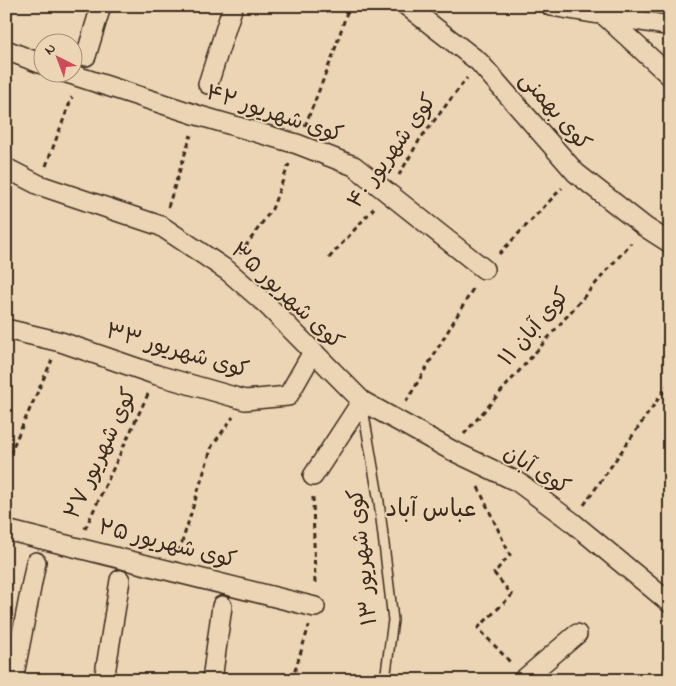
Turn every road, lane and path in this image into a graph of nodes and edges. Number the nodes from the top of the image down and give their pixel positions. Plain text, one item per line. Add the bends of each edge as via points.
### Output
1 (101, 6) edge
2 (233, 6) edge
3 (407, 6) edge
4 (551, 6) edge
5 (605, 16) junction
6 (670, 26) edge
7 (6, 50) edge
8 (86, 56) dead end
9 (32, 60) edge
10 (479, 62) junction
11 (670, 76) edge
12 (82, 79) edge
13 (69, 82) edge
14 (208, 84) dead end
15 (198, 115) junction
16 (6, 168) edge
17 (39, 185) junction
18 (387, 194) junction
19 (161, 226) junction
20 (644, 227) junction
21 (670, 244) edge
22 (329, 258) dead end
23 (484, 269) dead end
24 (6, 329) edge
25 (61, 342) junction
26 (313, 352) junction
27 (157, 375) junction
28 (670, 382) edge
29 (245, 400) junction
30 (362, 401) junction
31 (457, 453) junction
32 (6, 462) edge
33 (313, 476) joint
34 (572, 522) junction
35 (6, 530) edge
36 (76, 547) junction
37 (36, 562) dead end
38 (172, 571) junction
39 (120, 580) dead end
40 (662, 586) edge
41 (670, 603) edge
42 (222, 606) dead end
43 (315, 607) junction
44 (577, 634) dead end
45 (524, 679) edge
46 (13, 680) edge
47 (104, 680) edge
48 (212, 680) edge
49 (292, 680) edge
50 (385, 680) edge

1 - 8 street
2 - 14 street
3 - 10 street, کوی بهمنی
4 - 5 street
5 - 6 street
5 - 11 street
7 - 9 street
10 - 18 path, کوی شهریور ۴۰ via 420,139
10 - 20 street, کوی بهمنی via 576,174
12 - 15 street, کوی شهریور ۴۲
13 - 17 path
15 - 18 street, کوی شهریور ۴۲ via 297,144 354,166
15 - 19 path
16 - 17 street, کوی شهریور ۳۵
17 - 19 street, کوی شهریور ۳۵
18 - 22 path, کوی شهریور ۴۰
18 - 23 street, کوی شهریور ۴۲
19 - 26 street, کوی شهریور ۳۵ via 228,271
20 - 21 street, کوی بهمنی
20 - 31 path, کوی آبان ۱۱
24 - 25 street, کوی شهریور ۳۳
25 - 27 street, کوی شهریور ۳۳
25 - 32 path
26 - 29 street, کوی شهریور ۳۳ via 288,396
26 - 30 street, کوی شهریور ۳۵
27 - 29 street, کوی شهریور ۳۳
27 - 36 path, کوی شهریور ۲۷
28 - 34 path
29 - 38 path via 212,446
30 - 31 street, کوی آبان
30 - 33 street
30 - 50 lane, کوی شهریور ۱۳ via 379,502 393,620
31 - 34 street, کوی آبان via 518,482
31 - 45 path via 510,555 494,573 512,595 478,628
33 - 43 path
34 - 40 street, کوی آبان
35 - 36 street, کوی شهریور ۲۵
36 - 38 street, کوی شهریور ۲۵
37 - 46 street
38 - 43 street, کوی شهریور ۲۵
39 - 47 street
40 - 41 street, کوی آبان
42 - 48 street
43 - 49 path
44 - 45 street

